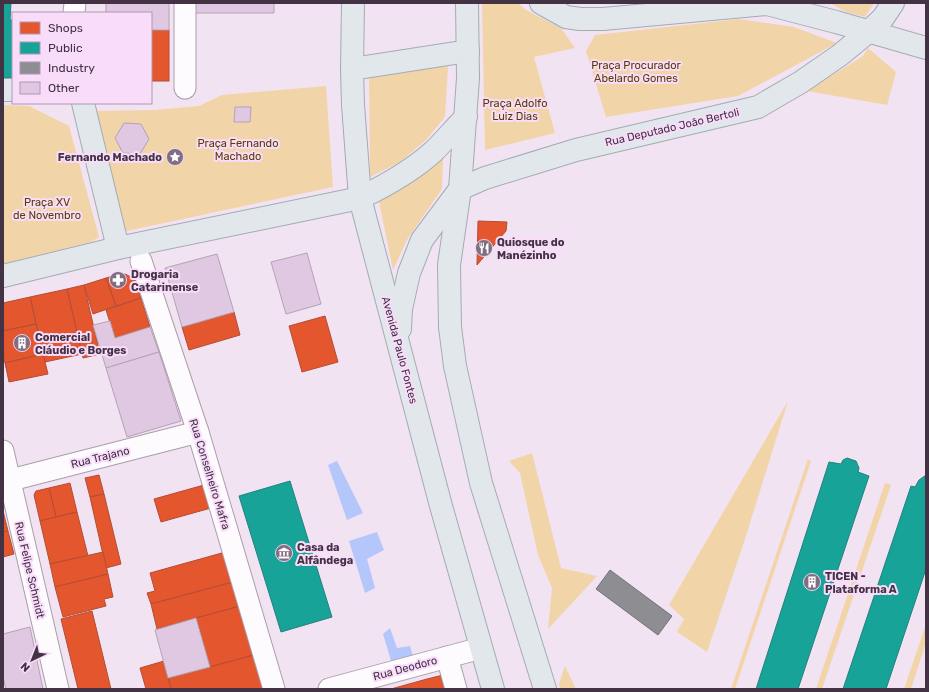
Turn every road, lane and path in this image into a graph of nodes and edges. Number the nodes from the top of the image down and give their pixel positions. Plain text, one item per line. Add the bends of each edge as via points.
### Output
1 (186, 3) edge
2 (353, 3) edge
3 (467, 3) edge
4 (541, 3) edge
5 (893, 3) edge
6 (868, 32) junction
7 (926, 48) edge
8 (468, 51) junction
9 (352, 69) junction
10 (186, 88) dead end
11 (83, 104) edge
12 (466, 117) junction
13 (460, 189) junction
14 (360, 198) junction
15 (118, 248) junction
16 (141, 261) dead end
17 (3, 276) edge
18 (399, 347) junction
19 (198, 432) junction
20 (3, 451) edge
21 (6, 481) edge
22 (481, 648) junction
23 (446, 657) junction
24 (58, 689) edge
25 (274, 689) edge
26 (329, 689) edge
27 (456, 689) edge
28 (493, 689) edge
29 (545, 689) edge

1 - 10 street
2 - 9 main road, Avenida Paulo Fontes
3 - 8 main road
4 - 6 main road via 566,17 580,19 767,4
5 - 6 main road, Rua Deputado João Bertoli
6 - 7 main road
6 - 13 main road, Rua Deputado João Bertoli via 801,82 758,107 576,150 485,178
8 - 9 main road
8 - 12 main road
9 - 14 main road, Avenida Paulo Fontes
11 - 15 main road
12 - 13 main road
12 - 14 main road via 434,151 408,171
13 - 18 main road via 422,240 409,273 401,309
13 - 29 main road via 449,265 450,327 455,366 481,483
14 - 15 main road
14 - 18 main road, Avenida Paulo Fontes
15 - 17 main road
16 - 19 street, Rua Conselheiro Mafra
18 - 22 main road, Avenida Paulo Fontes
19 - 21 street, Rua Trajano
19 - 25 street, Rua Conselheiro Mafra
20 - 21 street, Rua Felipe Schmidt
21 - 24 street, Rua Felipe Schmidt
22 - 23 street, Rua Deodoro
22 - 28 main road, Avenida Paulo Fontes
23 - 26 street, Rua Deodoro
23 - 27 street

